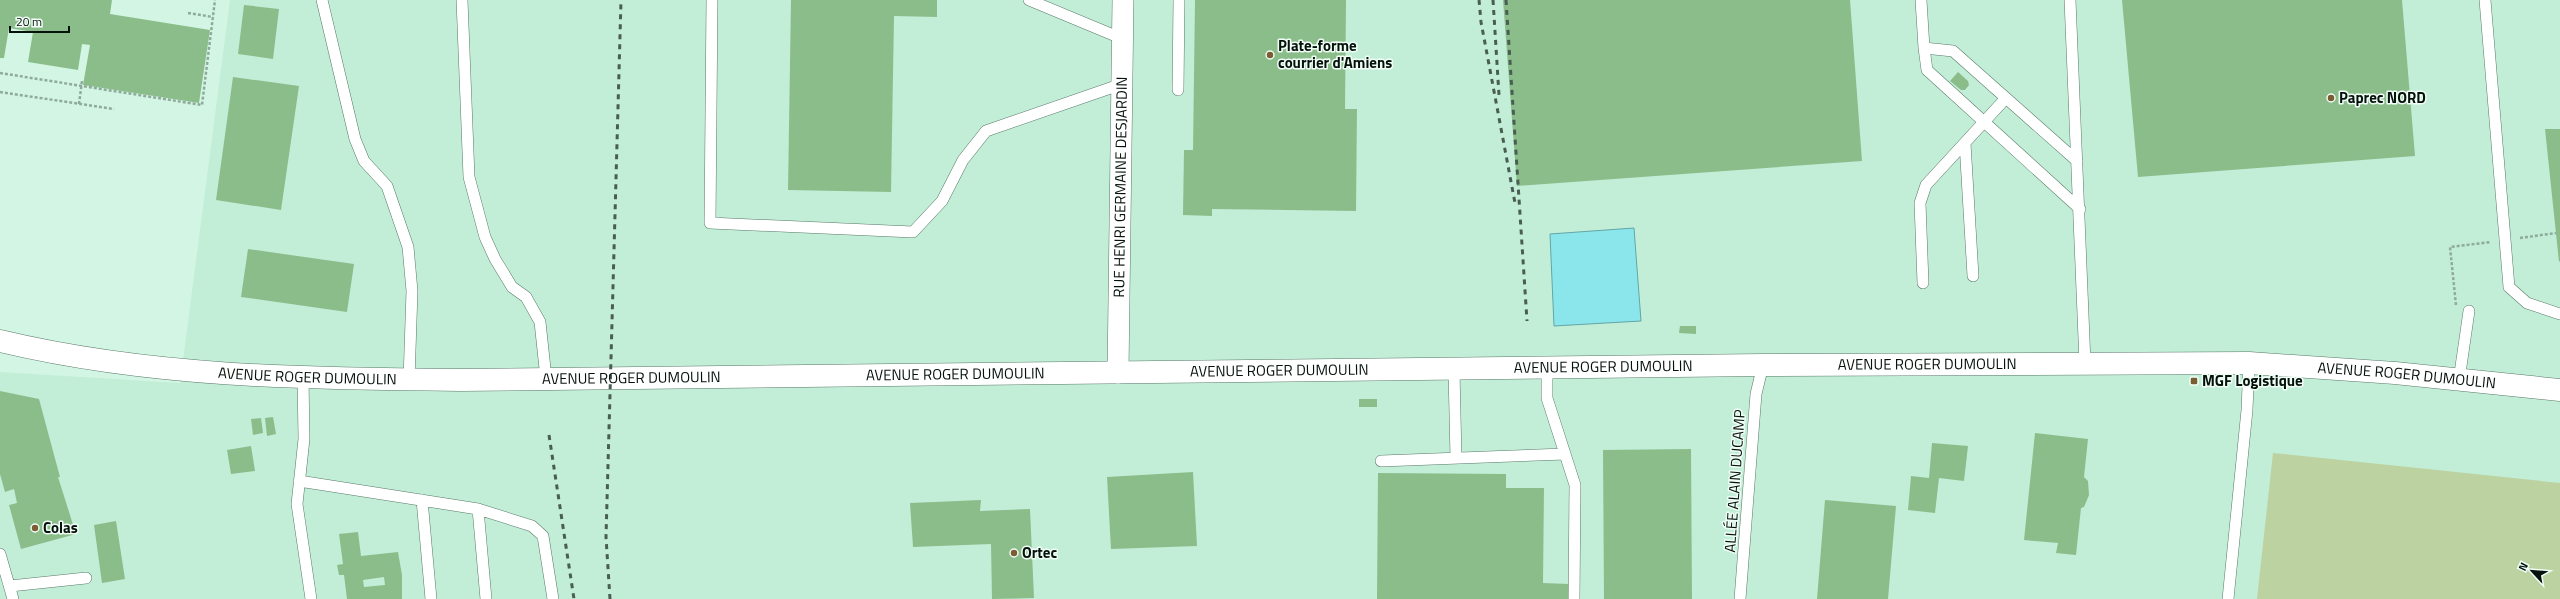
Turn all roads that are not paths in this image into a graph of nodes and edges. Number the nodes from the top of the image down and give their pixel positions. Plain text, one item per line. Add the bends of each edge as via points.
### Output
1 (322, 0) edge
2 (462, 0) edge
3 (712, 0) edge
4 (1029, 0) edge
5 (1123, 0) edge
6 (1180, 0) edge
7 (1921, 0) edge
8 (2070, 0) edge
9 (2485, 0) edge
10 (1123, 39) junction
11 (1924, 48) junction
12 (1122, 84) junction
13 (1178, 90) dead end
14 (2006, 98) junction
15 (1984, 122) junction
16 (1965, 143) junction
17 (2077, 161) junction
18 (2080, 209) junction
19 (1973, 276) dead end
20 (1923, 283) dead end
21 (2469, 311) dead end
22 (2560, 314) edge
23 (0, 341) edge
24 (2085, 363) junction
25 (2249, 363) junction
26 (1763, 365) junction
27 (1547, 369) junction
28 (1454, 371) junction
29 (1118, 373) junction
30 (303, 377) junction
31 (546, 378) junction
32 (409, 380) junction
33 (2459, 380) junction
34 (2560, 390) edge
35 (1565, 454) junction
36 (1456, 458) junction
37 (1381, 461) dead end
38 (299, 481) junction
39 (422, 500) junction
40 (478, 509) junction
41 (0, 554) edge
42 (86, 578) dead end
43 (10, 586) junction
44 (13, 599) edge
45 (311, 599) edge
46 (431, 599) edge
47 (486, 599) edge
48 (553, 599) edge
49 (1574, 599) edge
50 (1740, 599) edge
51 (2228, 599) edge

1 - 32 lane via 355,139 364,161 387,186 408,247 412,291
2 - 31 lane via 469,177 485,237 495,259 512,287 526,297 540,322
3 - 12 lane via 710,223 913,232 942,201 962,160 986,131
4 - 10 lane
5 - 10 street, RUE HENRI GERMAINE DESJARDIN
6 - 13 lane
7 - 11 lane
8 - 17 lane
9 - 22 lane via 2509,287 2527,303
10 - 12 street, RUE HENRI GERMAINE DESJARDIN
11 - 14 lane via 1953,51
11 - 15 lane via 1926,70
12 - 29 street, RUE HENRI GERMAINE DESJARDIN
14 - 15 lane
14 - 17 lane
15 - 16 lane
15 - 18 lane
16 - 19 lane
16 - 20 lane via 1926,185 1920,203
17 - 18 lane
18 - 24 lane
21 - 33 lane
23 - 30 main road, AVENUE ROGER DUMOULIN via 73,356 170,368
24 - 25 main road, AVENUE ROGER DUMOULIN
24 - 26 main road, AVENUE ROGER DUMOULIN
25 - 33 main road, AVENUE ROGER DUMOULIN
25 - 51 lane via 2247,410
26 - 27 main road, AVENUE ROGER DUMOULIN
26 - 50 lane, ALLÉE ALAIN DUCAMP via 1756,394
27 - 28 main road, AVENUE ROGER DUMOULIN
27 - 35 lane via 1547,398
28 - 29 main road, AVENUE ROGER DUMOULIN
28 - 36 lane
29 - 31 main road, AVENUE ROGER DUMOULIN
30 - 32 main road, AVENUE ROGER DUMOULIN
30 - 38 lane via 304,439
31 - 32 main road, AVENUE ROGER DUMOULIN
33 - 34 main road, AVENUE ROGER DUMOULIN
35 - 36 lane
35 - 49 lane via 1575,485
36 - 37 lane
38 - 39 lane
38 - 45 lane via 297,504
39 - 40 lane
39 - 46 lane
40 - 47 lane
40 - 48 lane via 532,526 543,536
41 - 43 lane
42 - 43 lane
43 - 44 lane

